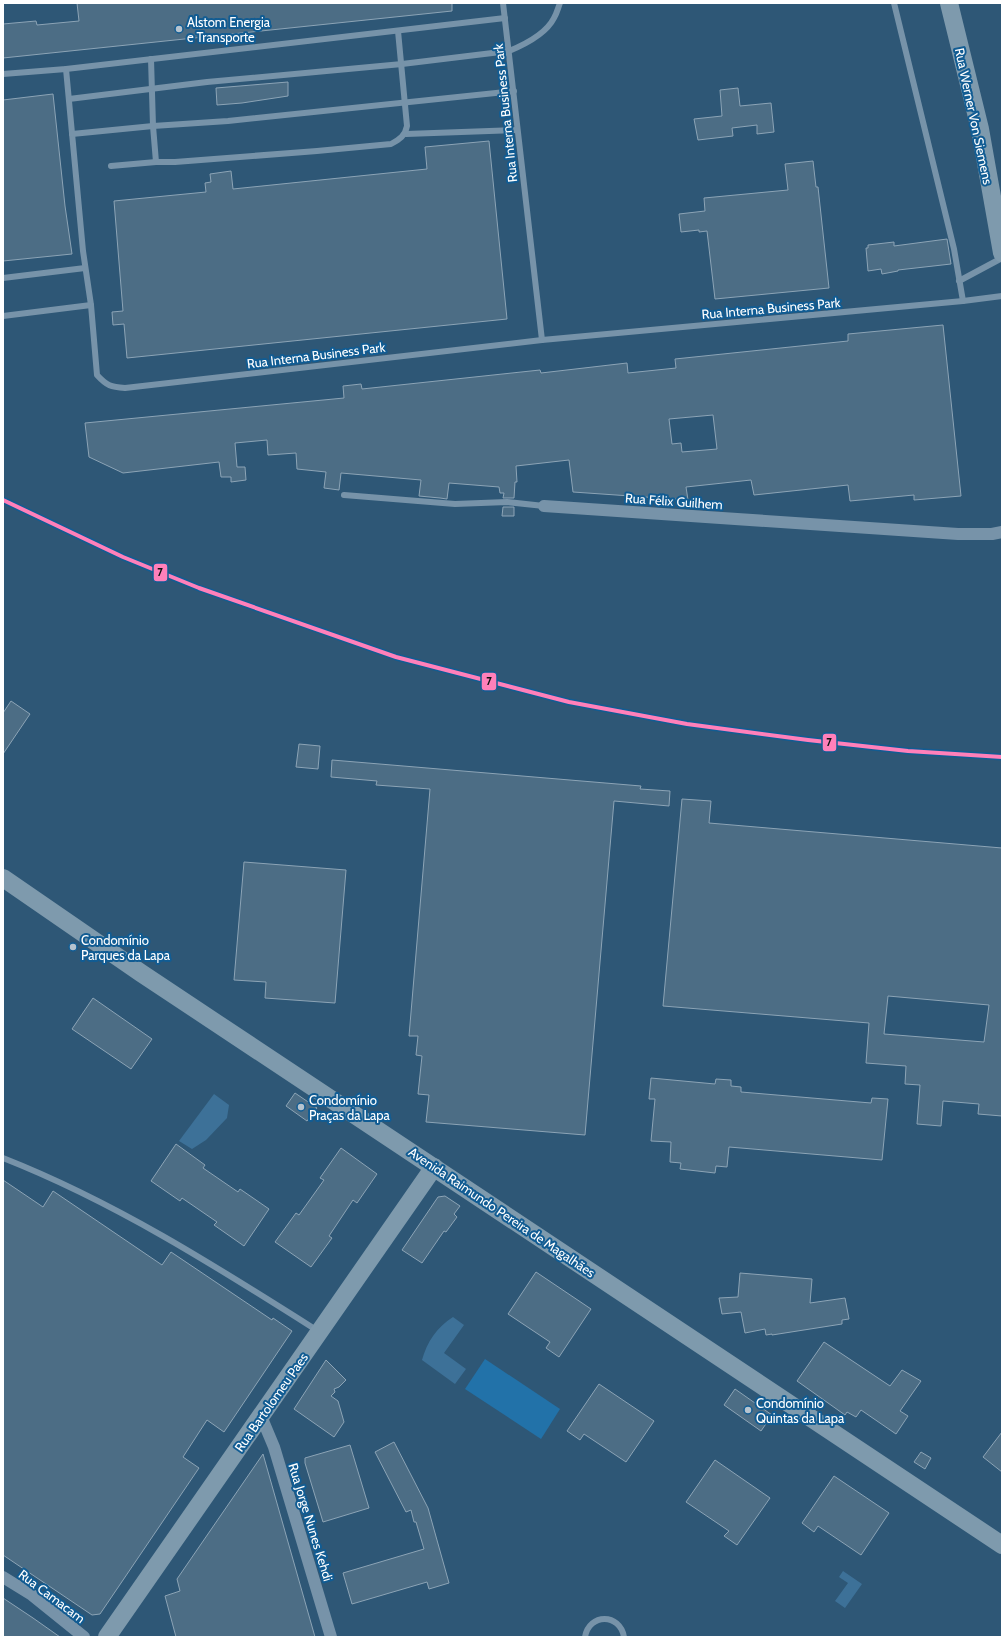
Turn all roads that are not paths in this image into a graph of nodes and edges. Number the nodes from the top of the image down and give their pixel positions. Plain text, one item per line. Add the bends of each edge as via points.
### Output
1 (504, 3) edge
2 (560, 3) edge
3 (894, 3) edge
4 (950, 3) edge
5 (505, 18) junction
6 (398, 31) junction
7 (509, 50) junction
8 (151, 59) junction
9 (402, 64) junction
10 (66, 69) junction
11 (3, 74) edge
12 (152, 89) junction
13 (514, 91) junction
14 (69, 98) junction
15 (406, 103) junction
16 (153, 126) junction
17 (517, 130) junction
18 (72, 134) junction
19 (406, 134) junction
20 (156, 162) junction
21 (111, 166) dead end
22 (1002, 253) edge
23 (1002, 258) edge
24 (85, 268) junction
25 (3, 278) edge
26 (959, 281) junction
27 (1002, 296) edge
28 (963, 301) junction
29 (90, 305) junction
30 (3, 316) edge
31 (542, 340) junction
32 (344, 495) dead end
33 (544, 506) joint
34 (1002, 532) edge
35 (3, 878) edge
36 (3, 1158) edge
37 (434, 1167) junction
38 (320, 1332) junction
39 (261, 1416) junction
40 (1002, 1545) edge
41 (3, 1577) edge
42 (84, 1637) edge
43 (108, 1637) edge
44 (331, 1637) edge
45 (585, 1637) edge
46 (624, 1637) edge

1 - 5 lane, Rua Interna Business Park
2 - 7 lane via 548,26 523,46
3 - 26 lane via 954,249
4 - 22 street, Rua Werner Von Siemens via 980,129
5 - 6 lane
5 - 7 lane, Rua Interna Business Park
6 - 8 lane
6 - 9 lane
7 - 9 lane
7 - 13 lane, Rua Interna Business Park
8 - 10 lane
8 - 12 lane
9 - 12 lane
9 - 15 lane
10 - 11 lane
10 - 14 lane
12 - 14 lane
12 - 16 lane
13 - 15 lane
13 - 17 lane, Rua Interna Business Park
14 - 18 lane
15 - 16 lane
15 - 19 lane
16 - 18 lane
16 - 20 lane
17 - 19 lane
17 - 31 lane, Rua Interna Business Park
18 - 24 lane
19 - 20 lane via 391,144
20 - 21 lane
23 - 26 lane
24 - 25 lane
24 - 29 lane
26 - 28 lane
27 - 28 lane, Rua Interna Business Park
28 - 31 lane, Rua Interna Business Park
29 - 30 lane
29 - 31 lane, Rua Interna Business Park via 97,375 111,387 125,388
32 - 33 lane, Rua Félix Guilhem via 455,504 507,502
33 - 34 street, Rua Félix Guilhem via 958,534
35 - 37 street, Avenida Raimundo Pereira de Magalhães via 141,973
36 - 38 lane via 86,1194 146,1226 196,1254
37 - 38 street, Rua Bartolomeu Paes
37 - 40 street, Avenida Raimundo Pereira de Magalhães
38 - 39 street, Rua Bartolomeu Paes
39 - 43 street, Rua Bartolomeu Paes
39 - 44 street, Rua Jorge Nunes Kehdi via 274,1447
41 - 42 street, Rua Camacam via 32,1595
45 - 46 lane via 595,1622 608,1619 619,1625

